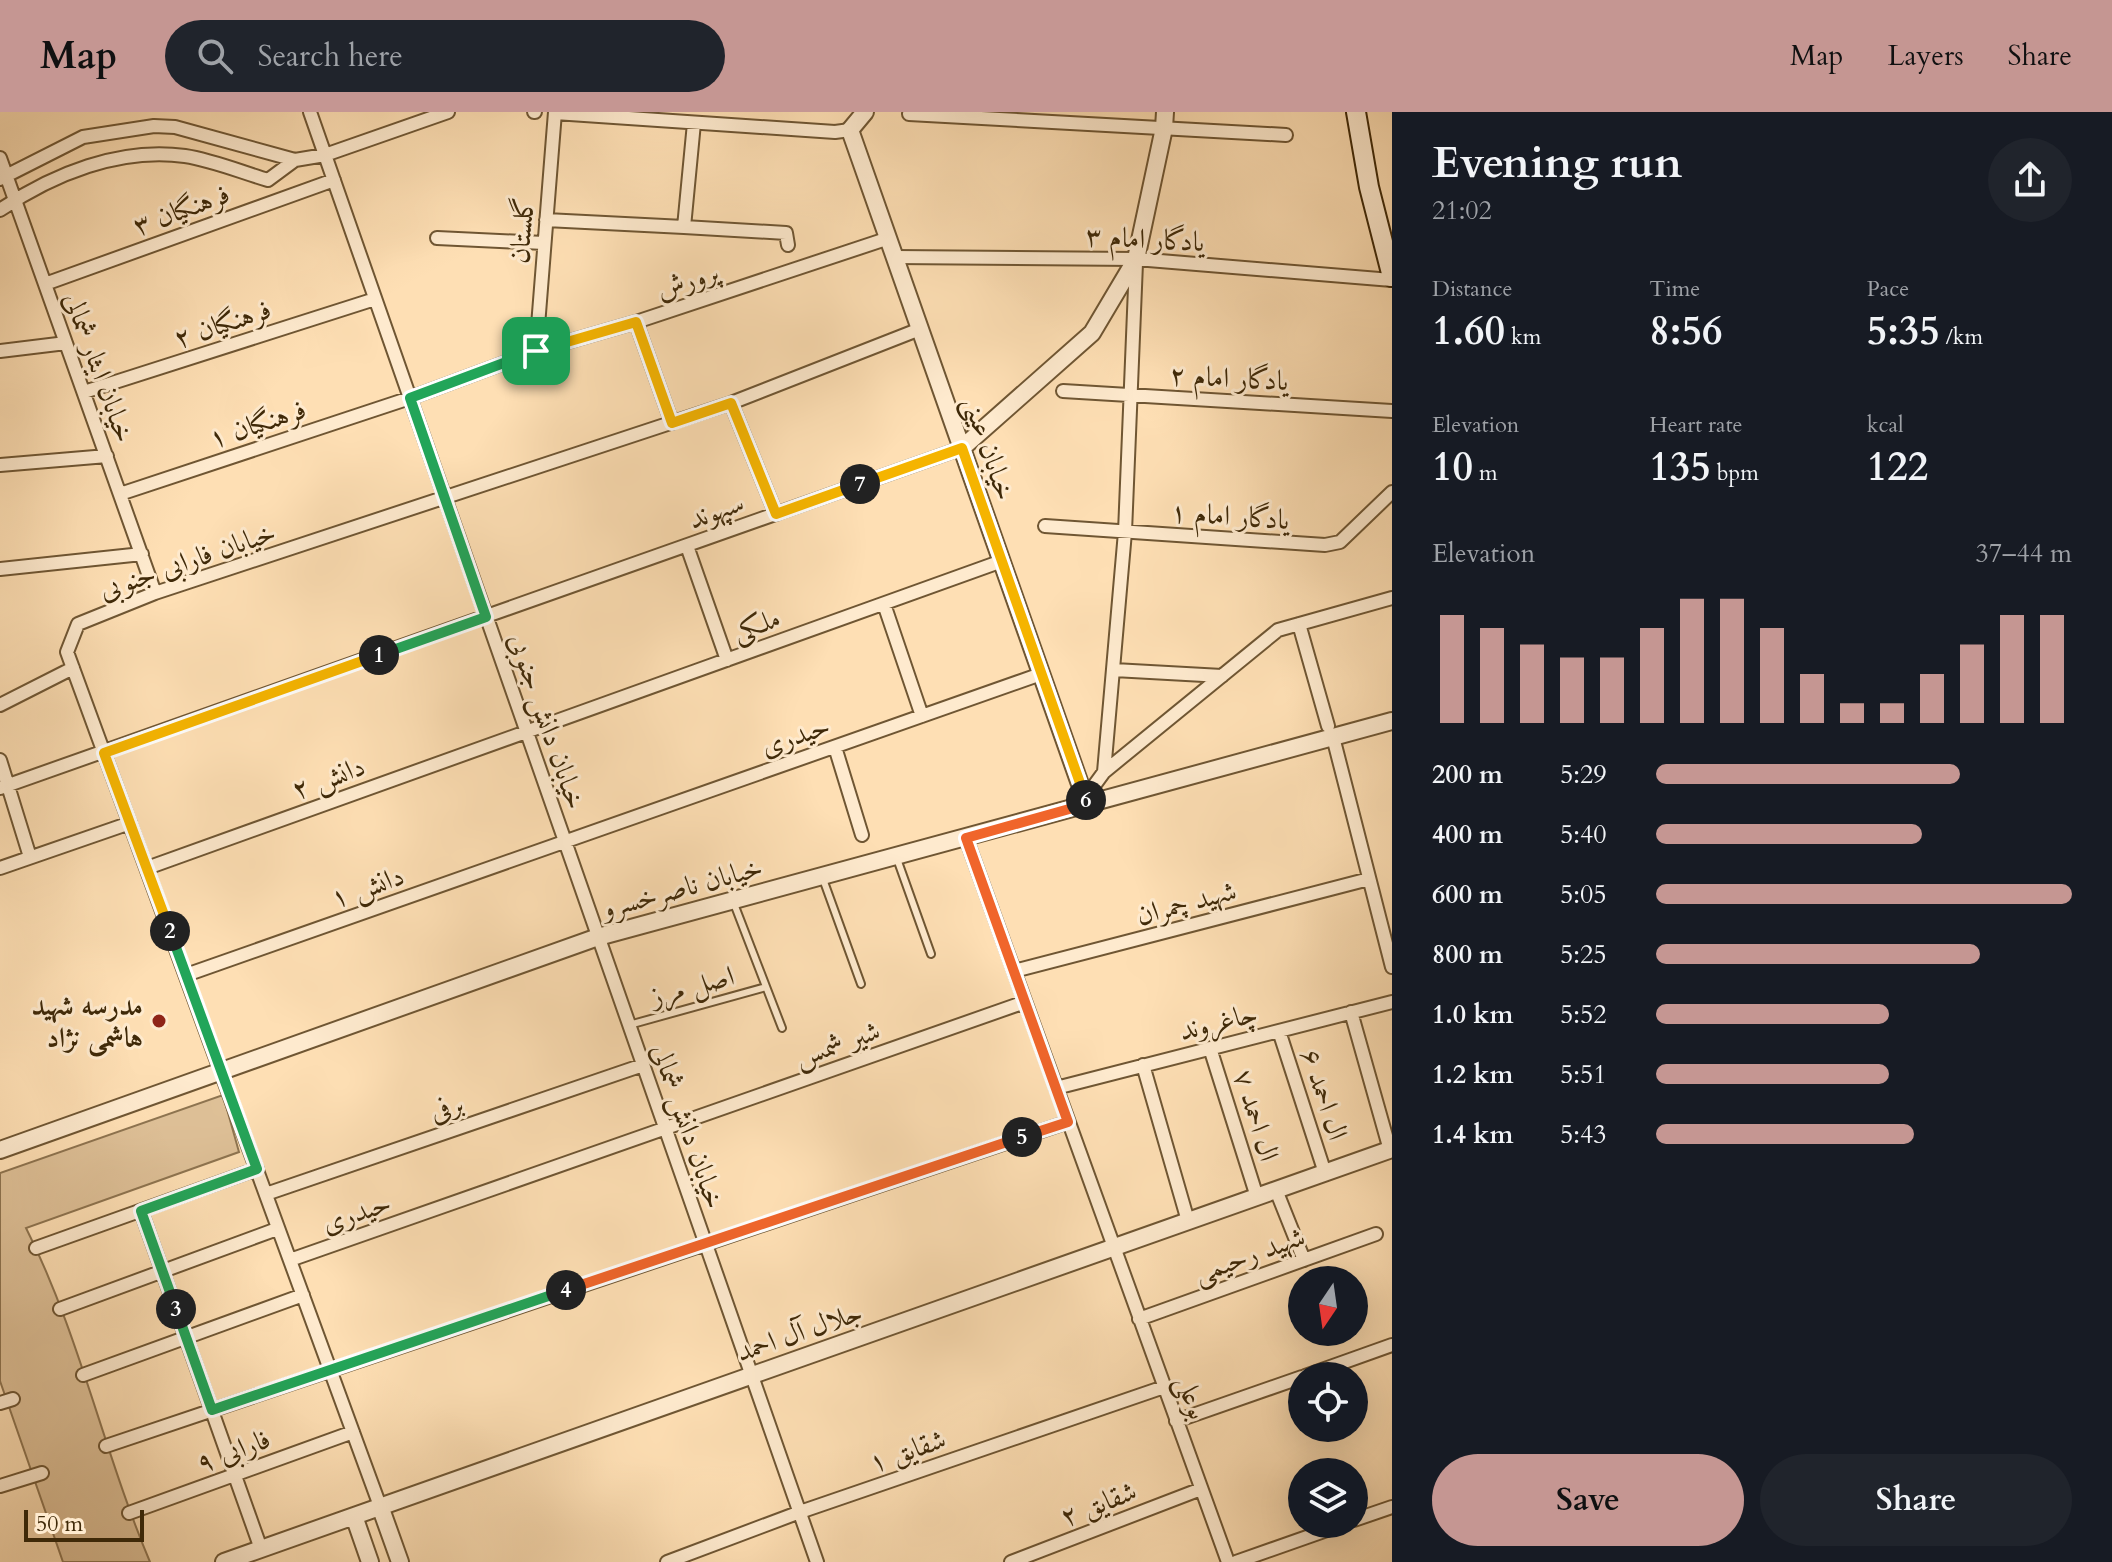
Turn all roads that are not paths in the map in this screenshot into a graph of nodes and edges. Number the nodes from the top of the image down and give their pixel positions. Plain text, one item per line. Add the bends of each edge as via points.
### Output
1 (310, 112) edge
2 (448, 112) edge
3 (865, 112) edge
4 (1356, 112) edge
5 (555, 113) edge
6 (909, 114) dead end
7 (1165, 120) edge
8 (694, 123) junction
9 (175, 127) junction
10 (850, 130) junction
11 (1286, 135) dead end
12 (168, 155) junction
13 (325, 155) junction
14 (0, 158) edge
15 (295, 160) junction
16 (3, 177) edge
17 (268, 180) junction
18 (334, 180) junction
19 (15, 200) junction
20 (274, 201) junction
21 (0, 210) edge
22 (546, 220) junction
23 (684, 227) junction
24 (437, 238) dead end
25 (889, 238) junction
26 (544, 243) junction
27 (788, 245) dead end
28 (895, 257) junction
29 (1136, 259) junction
30 (1392, 279) edge
31 (45, 284) junction
32 (375, 299) junction
33 (636, 322) junction
34 (920, 329) junction
35 (66, 343) junction
36 (0, 351) edge
37 (536, 351) junction
38 (1063, 391) dead end
39 (84, 392) junction
40 (1131, 396) junction
41 (410, 398) junction
42 (731, 403) junction
43 (1392, 411) edge
44 (672, 423) junction
45 (962, 448) junction
46 (107, 456) junction
47 (0, 465) edge
48 (1392, 492) edge
49 (120, 494) junction
50 (445, 499) junction
51 (776, 514) junction
52 (1045, 526) dead end
53 (1125, 532) junction
54 (687, 546) junction
55 (142, 554) junction
56 (1002, 561) junction
57 (0, 569) edge
58 (155, 593) junction
59 (1392, 598) edge
60 (884, 604) junction
61 (486, 617) junction
62 (1299, 624) junction
63 (727, 660) junction
64 (73, 668) junction
65 (1114, 670) junction
66 (1041, 674) junction
67 (1222, 676) junction
68 (0, 705) edge
69 (922, 716) junction
70 (1392, 721) edge
71 (526, 731) junction
72 (1330, 732) junction
73 (835, 747) junction
74 (104, 753) junction
75 (0, 760) edge
76 (1104, 772) junction
77 (4, 787) edge
78 (1086, 801) junction
79 (130, 823) junction
80 (862, 835) dead end
81 (966, 838) junction
82 (565, 842) junction
83 (896, 856) junction
84 (30, 857) junction
85 (0, 868) edge
86 (147, 868) junction
87 (822, 876) junction
88 (1369, 879) junction
89 (733, 900) junction
90 (598, 937) junction
91 (931, 954) dead end
92 (1392, 967) edge
93 (1014, 971) junction
94 (186, 975) junction
95 (861, 984) dead end
96 (766, 987) junction
97 (1025, 1002) junction
98 (1392, 1002) edge
99 (1351, 1012) junction
100 (629, 1025) junction
101 (782, 1028) dead end
102 (1279, 1031) junction
103 (1210, 1048) junction
104 (643, 1065) junction
105 (1143, 1065) junction
106 (221, 1071) junction
107 (1056, 1088) junction
108 (1068, 1122) junction
109 (665, 1129) junction
110 (0, 1150) edge
111 (1391, 1150) edge
112 (257, 1169) junction
113 (1325, 1173) junction
114 (1276, 1190) junction
115 (266, 1194) junction
116 (1257, 1197) junction
117 (141, 1211) junction
118 (1188, 1221) junction
119 (277, 1229) dead end
120 (1376, 1234) dead end
121 (705, 1243) junction
122 (36, 1248) dead end
123 (1114, 1249) junction
124 (290, 1260) junction
125 (1304, 1260) junction
126 (162, 1270) junction
127 (303, 1295) junction
128 (60, 1309) dead end
129 (1139, 1319) junction
130 (186, 1337) junction
131 (1392, 1345) edge
132 (1343, 1362) edge
133 (330, 1370) junction
134 (83, 1375) dead end
135 (751, 1376) junction
136 (1288, 1381) edge
137 (1164, 1387) junction
138 (212, 1410) junction
139 (1176, 1421) junction
140 (353, 1432) junction
141 (106, 1446) dead end
142 (42, 1473) dead end
143 (235, 1475) junction
144 (0, 1486) edge
145 (1201, 1489) junction
146 (380, 1506) junction
147 (1392, 1507) edge
148 (800, 1512) junction
149 (129, 1513) dead end
150 (1368, 1515) edge
151 (354, 1516) junction
152 (1304, 1538) edge
153 (261, 1549) junction
154 (224, 1562) edge
155 (370, 1562) edge
156 (400, 1562) edge
157 (667, 1562) edge
158 (817, 1562) edge
159 (1011, 1562) edge
160 (1228, 1562) edge
161 (1236, 1562) edge

1 - 13 street, خیابان دانش جنوبی
2 - 13 street
3 - 10 street
4 - 30 main road
5 - 8 street
5 - 22 street, گلستان
6 - 7 street
7 - 11 street
7 - 29 street
8 - 10 street
8 - 23 street
9 - 12 street
9 - 15 street
9 - 16 street via 83,137
10 - 25 street, خیابان عینی
12 - 17 street
12 - 19 street via 91,164
13 - 15 street
13 - 18 street, خیابان دانش جنوبی
14 - 16 street, خیابان ایثار شمالی
15 - 17 street
16 - 19 street, خیابان ایثار شمالی
17 - 20 street
18 - 20 street, فرهنگیان ۳
18 - 32 street, خیابان دانش جنوبی
19 - 21 street
19 - 31 street, خیابان ایثار شمالی
20 - 31 street, فرهنگیان ۳
22 - 23 street
22 - 26 street, گلستان
23 - 27 street via 786,233
24 - 26 street
25 - 28 street, خیابان عینی
25 - 33 street, پرورش
26 - 37 street, گلستان
28 - 29 street, یادگار امام ۳
28 - 34 street, خیابان عینی
29 - 30 street, یادگار امام ۳
29 - 40 street
29 - 45 street via 1092,333
31 - 35 street, خیابان ایثار شمالی
32 - 39 street, فرهنگیان ۲
32 - 41 street, خیابان دانش جنوبی
33 - 37 street, پرورش
33 - 44 street
34 - 42 street
34 - 45 street, خیابان عینی
35 - 36 street
35 - 39 street, خیابان ایثار شمالی
37 - 41 street, پرورش
38 - 40 street, یادگار امام ۲
39 - 46 street, خیابان ایثار شمالی
40 - 43 street, یادگار امام ۲
40 - 53 street
41 - 49 street, فرهنگیان ۱
41 - 50 street, خیابان دانش جنوبی
42 - 44 street
42 - 51 street
44 - 50 street
45 - 51 street, سپهوند
45 - 56 street, خیابان عینی
46 - 47 street
46 - 49 street, خیابان ایثار شمالی
48 - 53 street, یادگار امام ۱ via 1340,542 1325,545
49 - 55 street, خیابان ایثار شمالی
50 - 58 street, خیابان فارابی جنوبی
50 - 61 street, خیابان دانش جنوبی
51 - 54 street, سپهوند
52 - 53 street, یادگار امام ۱
53 - 65 street
54 - 61 street, سپهوند
54 - 63 street
55 - 57 street
55 - 58 street, خیابان ایثار شمالی
56 - 60 street, ملکی
56 - 66 street, خیابان عینی
58 - 64 street, خیابان فارابی جنوبی via 78,624 67,652
59 - 62 street
60 - 63 street, ملکی
60 - 69 street
61 - 71 street, خیابان دانش جنوبی
61 - 74 street, سپهوند
62 - 67 street via 1278,630
62 - 72 street
63 - 71 street, ملکی
64 - 68 street
64 - 74 street, خیابان فارابی جنوبی
65 - 67 street
65 - 76 street
66 - 69 street, حیدری
66 - 78 street, خیابان عینی
67 - 76 street
69 - 73 street, حیدری
70 - 72 street, خیابان ناصرخسرو
71 - 82 street, خیابان دانش جنوبی
71 - 86 street, دانش ۲
72 - 78 street, خیابان ناصرخسرو
72 - 88 street
73 - 80 street
73 - 82 street, حیدری
74 - 77 street, سپهوند
74 - 79 street, خیابان فارابی جنوبی
75 - 77 street
76 - 78 street
77 - 84 street
78 - 81 street, خیابان ناصرخسرو
79 - 84 street
79 - 86 street, خیابان فارابی جنوبی
81 - 83 street, خیابان ناصرخسرو
81 - 93 street, بوعلی
82 - 90 street, خیابان دانش جنوبی
82 - 94 street, دانش ۱
83 - 87 street, خیابان ناصرخسرو
83 - 91 lane
84 - 85 street
86 - 94 street, خیابان فارابی جنوبی
87 - 89 street, خیابان ناصرخسرو
87 - 95 lane
88 - 92 street
88 - 93 street, شهید چمران
89 - 90 street, خیابان ناصرخسرو
89 - 96 lane
90 - 100 street, خیابان دانش شمالی
90 - 106 street, خیابان ناصرخسرو
93 - 97 street, بوعلی
94 - 106 street, خیابان فارابی جنوبی
96 - 100 lane, اصل مرز
96 - 101 lane
97 - 107 street, بوعلی
97 - 109 street, شیر شمس
98 - 99 street, چاغروند
99 - 102 street, چاغروند
99 - 111 street
100 - 104 street, خیابان دانش شمالی
102 - 103 street, چاغروند
102 - 113 street, ال احمد ۶
103 - 105 street, چاغروند
103 - 116 street, ال احمد ۷
104 - 109 street, خیابان دانش شمالی
104 - 115 street, برفی
105 - 107 street, چاغروند
105 - 118 street
106 - 110 street, خیابان ناصرخسرو
106 - 112 street, خیابان فارابی جنوبی
107 - 108 street, بوعلی
108 - 121 street
108 - 123 street, بوعلی
109 - 121 street, خیابان دانش شمالی
109 - 124 street, حیدری
111 - 113 street, جلال آل احمد
112 - 115 street, خیابان فارابی جنوبی
112 - 117 street
113 - 114 street, جلال آل احمد
114 - 116 street, جلال آل احمد
114 - 125 street
115 - 124 street, خیابان فارابی جنوبی
116 - 118 street, جلال آل احمد
117 - 122 street
117 - 126 street
118 - 123 street, جلال آل احمد
119 - 126 street
120 - 125 street, شهید رحیمی
121 - 133 street
121 - 135 street, خیابان دانش شمالی
123 - 129 street, بوعلی
123 - 135 street, جلال آل احمد
124 - 127 street, خیابان فارابی جنوبی
125 - 129 street, شهید رحیمی
126 - 128 street
126 - 130 street
127 - 130 street
127 - 133 street, خیابان فارابی جنوبی
129 - 137 street, بوعلی
130 - 134 street
130 - 138 street
131 - 132 street
133 - 138 street
133 - 140 street, خیابان فارابی جنوبی
135 - 146 street, جلال آل احمد
135 - 148 street, خیابان دانش شمالی
136 - 139 street
137 - 139 street, بوعلی
137 - 148 street, شقایق ۱
138 - 141 street
138 - 143 street
139 - 145 street, بوعلی
140 - 143 street, فارابی ۹
140 - 146 street, خیابان فارابی جنوبی
142 - 144 street
143 - 149 street, فارابی ۹
143 - 153 street
145 - 159 street, شقایق ۲
145 - 160 street, بوعلی
146 - 151 street, جلال آل احمد
146 - 156 street
147 - 150 street
148 - 157 street, شقایق ۱
148 - 158 street, خیابان دانش شمالی
151 - 153 street, جلال آل احمد
151 - 155 street
152 - 161 street
153 - 154 street, جلال آل احمد

